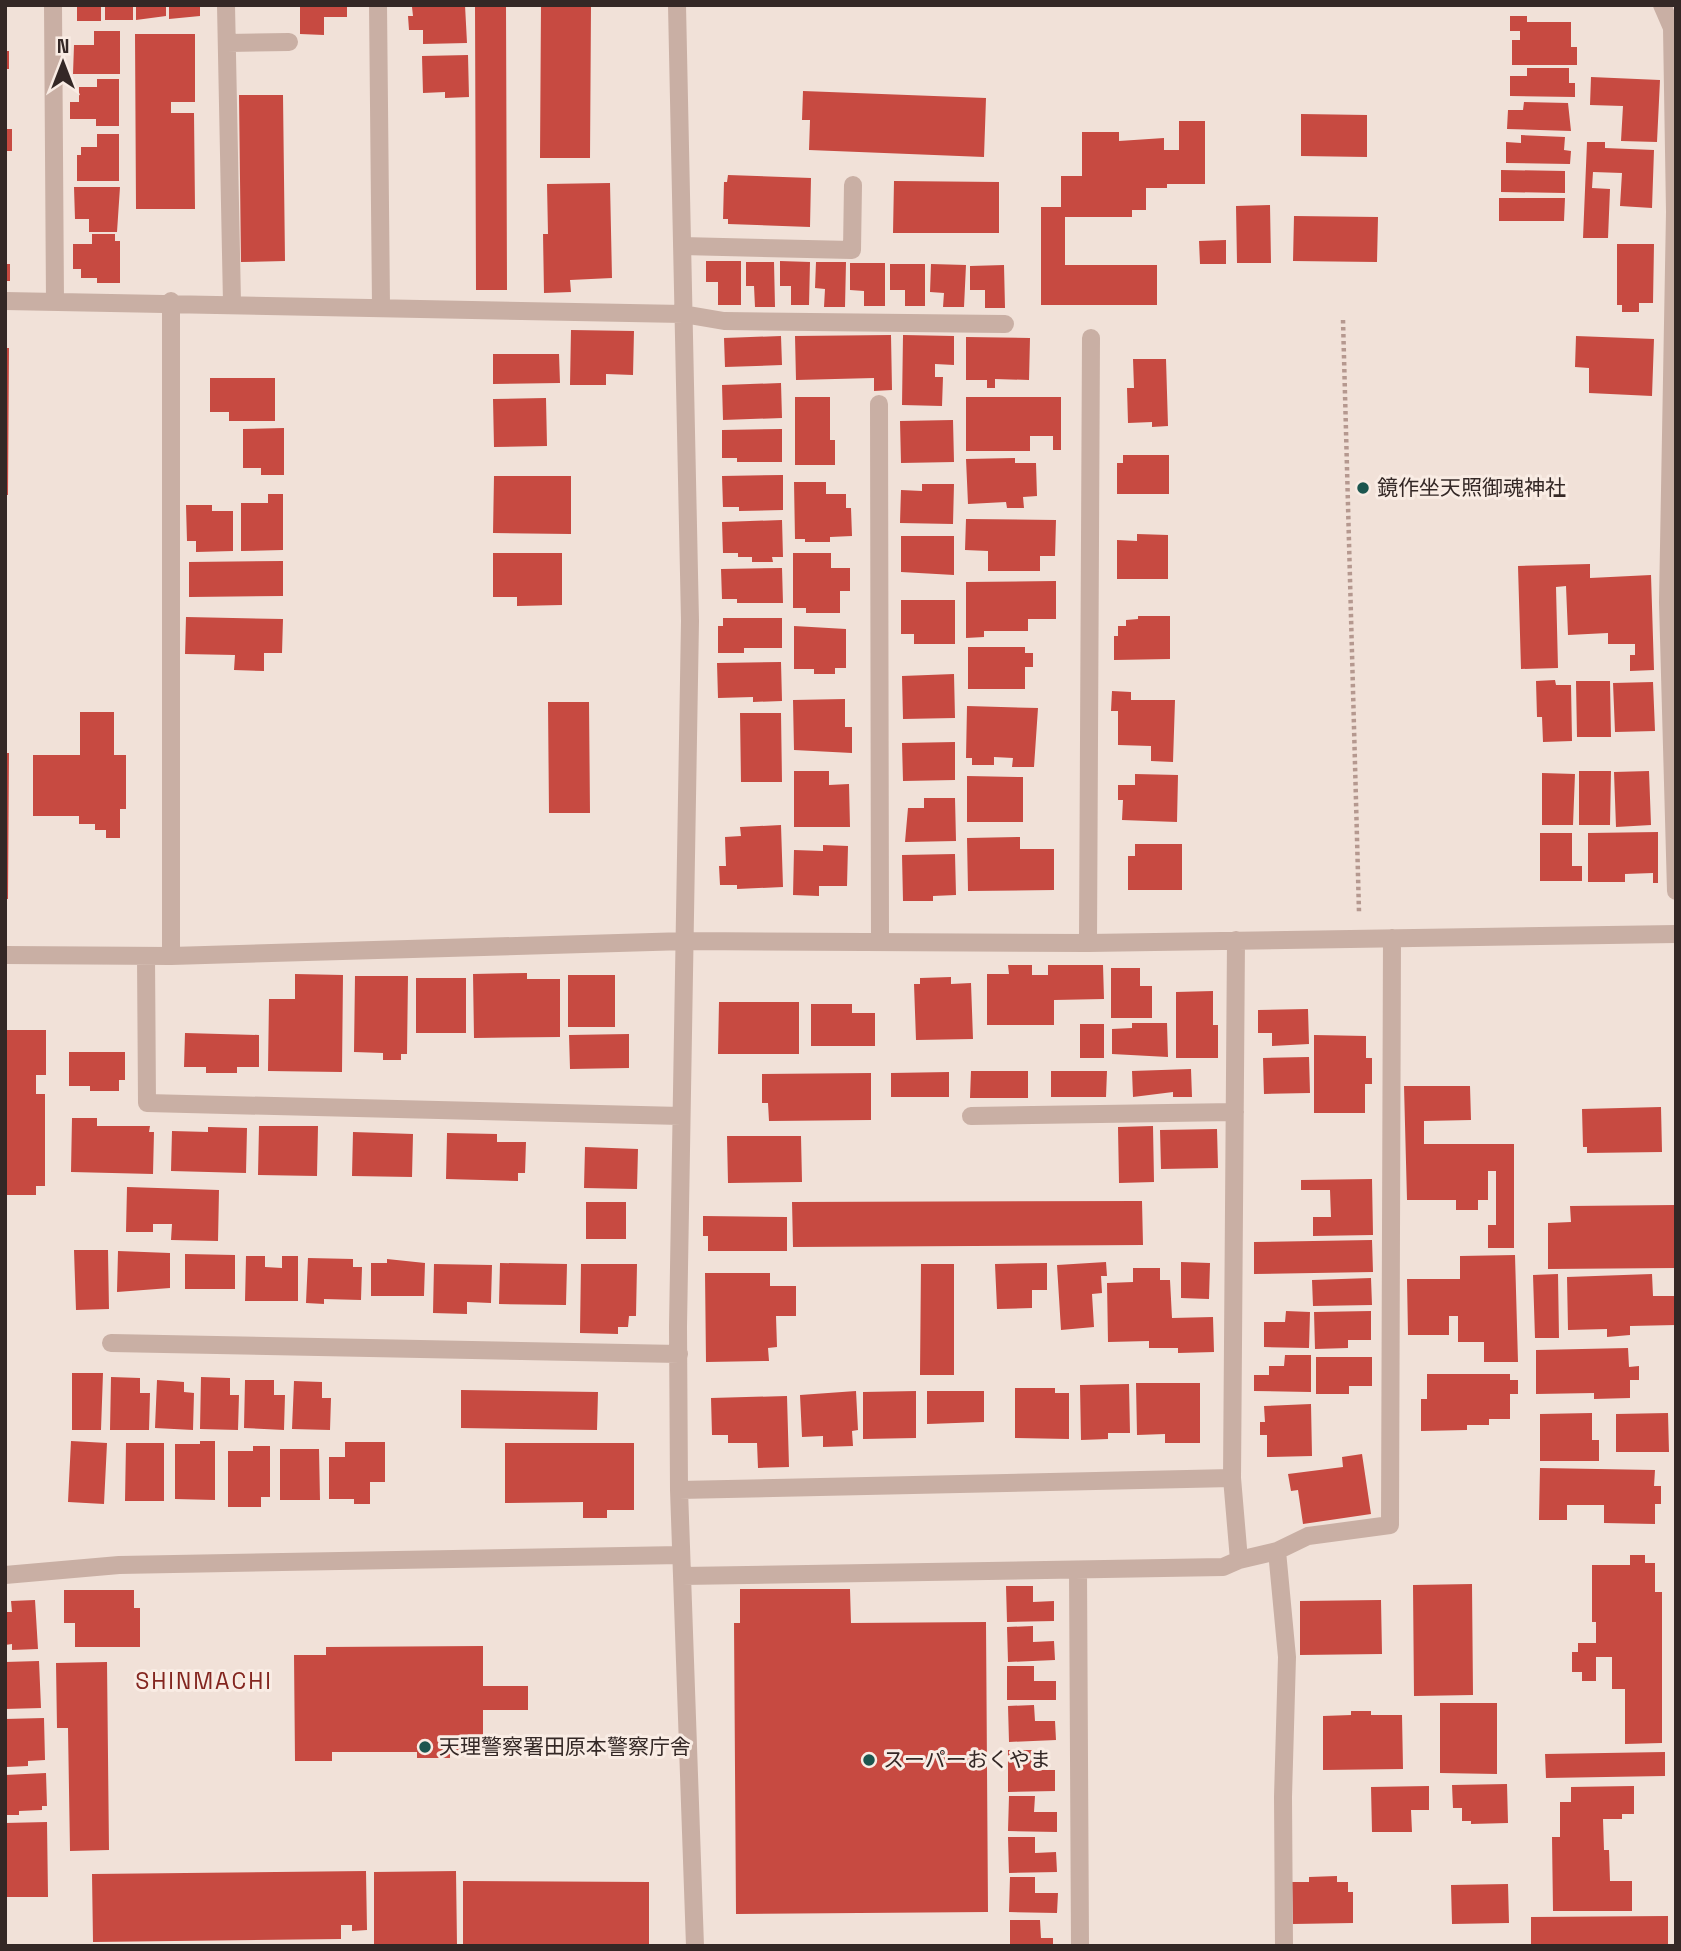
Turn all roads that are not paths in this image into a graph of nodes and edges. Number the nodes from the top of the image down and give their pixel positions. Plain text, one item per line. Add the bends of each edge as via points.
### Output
1 (53, 5) edge
2 (226, 5) edge
3 (378, 5) edge
4 (677, 5) edge
5 (1662, 5) edge
6 (289, 42) dead end
7 (227, 43) junction
8 (853, 185) dead end
9 (682, 246) junction
10 (5, 300) edge
11 (55, 301) junction
12 (171, 301) junction
13 (232, 303) junction
14 (381, 306) junction
15 (683, 314) junction
16 (1005, 324) dead end
17 (1091, 338) dead end
18 (879, 404) dead end
19 (1676, 891) edge
20 (1676, 934) edge
21 (1392, 938) junction
22 (880, 940) junction
23 (1236, 940) junction
24 (686, 941) junction
25 (1088, 943) junction
26 (5, 955) edge
27 (146, 956) junction
28 (171, 956) junction
29 (1235, 1112) junction
30 (681, 1116) junction
31 (971, 1116) dead end
32 (111, 1343) dead end
33 (679, 1354) junction
34 (1232, 1478) junction
35 (679, 1490) junction
36 (1277, 1551) junction
37 (681, 1555) junction
38 (1239, 1560) junction
39 (1078, 1570) junction
40 (5, 1575) edge
41 (682, 1576) junction
42 (695, 1946) edge
43 (1080, 1946) edge
44 (1284, 1946) edge

1 - 11 street
2 - 7 street
3 - 14 street
4 - 9 street
5 - 19 street via 1672,28 1668,602
6 - 7 street
7 - 13 street
8 - 9 street via 852,250
9 - 15 street
10 - 11 street
11 - 12 street
12 - 13 street
12 - 28 street
13 - 14 street
14 - 15 street
15 - 16 street via 724,321
15 - 24 street via 690,621
17 - 25 street
18 - 22 street
20 - 21 street
21 - 23 street
21 - 36 street via 1390,1525 1308,1536
22 - 24 street
22 - 25 street
23 - 25 street
23 - 29 street
24 - 28 street
24 - 30 street
26 - 27 street
27 - 28 street
27 - 30 street via 147,1104
29 - 31 street
29 - 34 street
30 - 33 street
32 - 33 street
33 - 35 street
34 - 35 street
34 - 38 street
35 - 37 street
36 - 38 street
36 - 44 street via 1287,1657
37 - 40 street via 119,1565
37 - 41 street
38 - 39 street via 1223,1567
39 - 41 street
39 - 43 street
41 - 42 street

